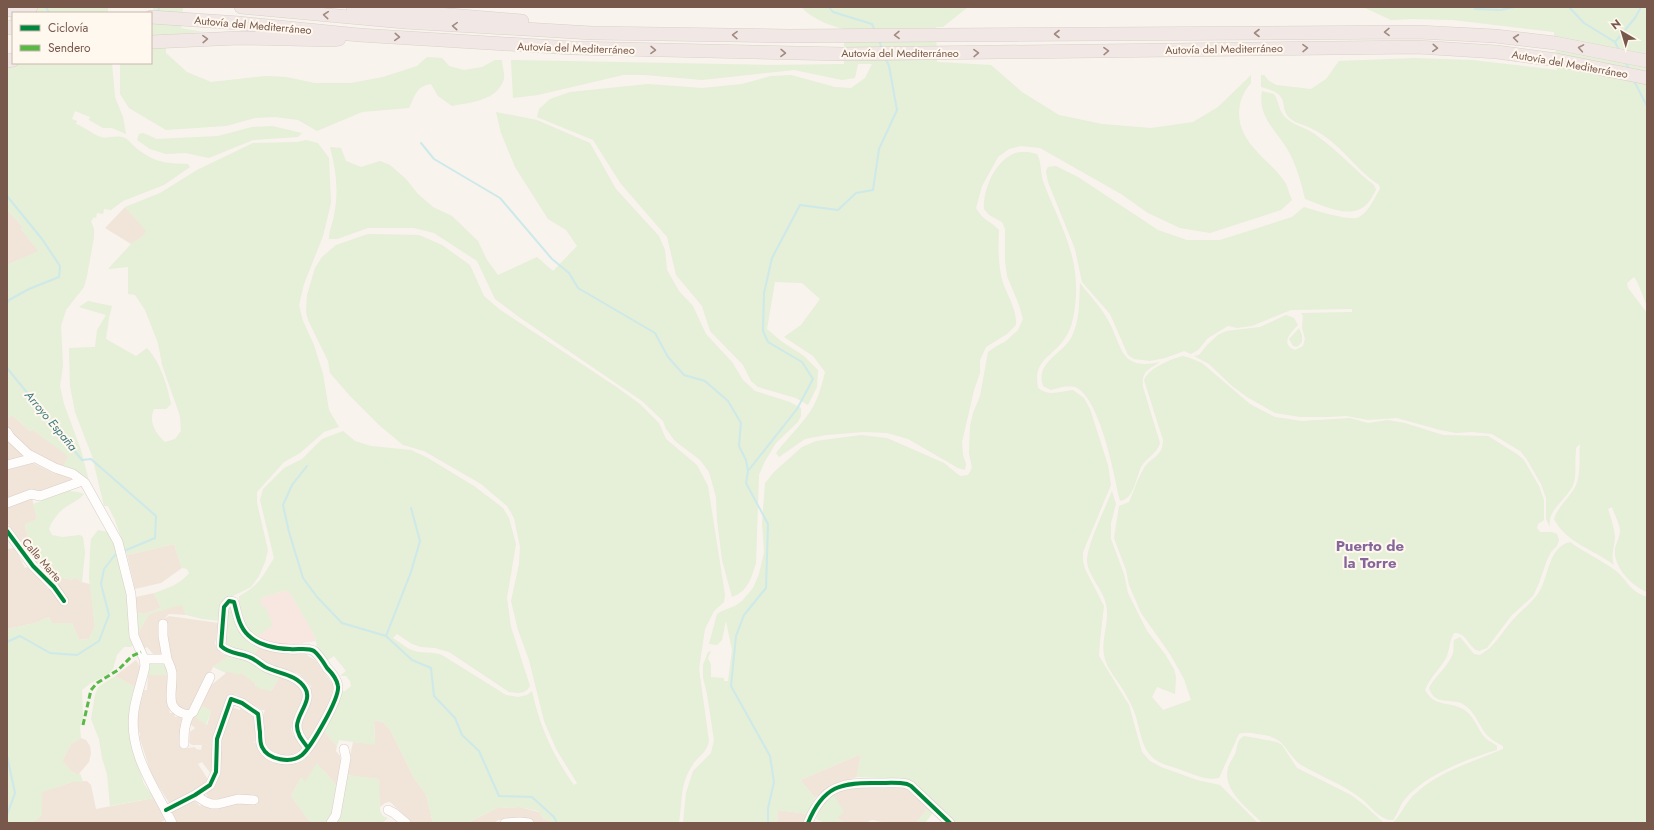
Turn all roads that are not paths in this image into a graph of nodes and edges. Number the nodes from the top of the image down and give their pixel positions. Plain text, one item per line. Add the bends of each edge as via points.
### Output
1 (31, 7) edge
2 (241, 7) edge
3 (353, 7) edge
4 (8, 10) edge
5 (152, 17) edge
6 (592, 33) junction
7 (359, 35) junction
8 (152, 42) edge
9 (1647, 61) edge
10 (1647, 78) edge
11 (7, 432) edge
12 (34, 458) junction
13 (7, 466) edge
14 (82, 481) junction
15 (7, 503) edge
16 (7, 531) edge
17 (11, 544) edge
18 (64, 601) dead end
19 (163, 624) dead end
20 (144, 659) junction
21 (168, 659) junction
22 (210, 677) dead end
23 (189, 715) junction
24 (184, 744) dead end
25 (308, 748) junction
26 (344, 749) dead end
27 (195, 795) junction
28 (254, 800) dead end
29 (166, 810) junction
30 (388, 810) dead end
31 (172, 823) edge
32 (331, 823) edge
33 (406, 823) edge
34 (505, 823) edge
35 (529, 823) edge
36 (808, 823) edge
37 (950, 823) edge

1 - 4 highway
6 -> 2 highway, Autovía del Mediterráneo via 412,23
3 - 6 highway via 571,25
5 - 7 highway, Autovía del Mediterráneo
9 -> 6 highway, Autovía del Mediterráneo via 1555,43 1495,36 1418,32 844,36
8 -> 7 highway via 239,38 334,40
7 -> 10 highway, Autovía del Mediterráneo via 574,48 844,54 1417,47 1497,52 1557,60
11 - 12 street
12 - 13 street
12 - 14 street via 73,474
14 - 15 street via 40,496 31,494
14 - 20 street via 118,542 131,594 134,636
16 - 17 street, Calle Marte
17 - 18 street, Calle Marte
19 - 21 street
20 - 21 street
20 - 29 street via 145,666 132,727 148,781
21 - 23 street via 172,672 171,704 181,714
22 - 23 street via 193,712
23 - 24 street
25 - 25 street via 298,733 297,725 307,700 307,691 301,682 221,646 224,607 229,601 234,602 241,627 247,635 271,646 315,652 333,675 338,687 336,696
25 - 27 street via 301,756 295,758 275,758 261,746 258,714 231,699 218,739 216,772 210,784
26 - 32 street via 346,758 336,814
27 - 28 street via 212,804 238,799
27 - 29 street
29 - 31 street
30 - 33 street
34 - 35 street
36 - 37 street via 816,804 830,791 857,782 907,784

